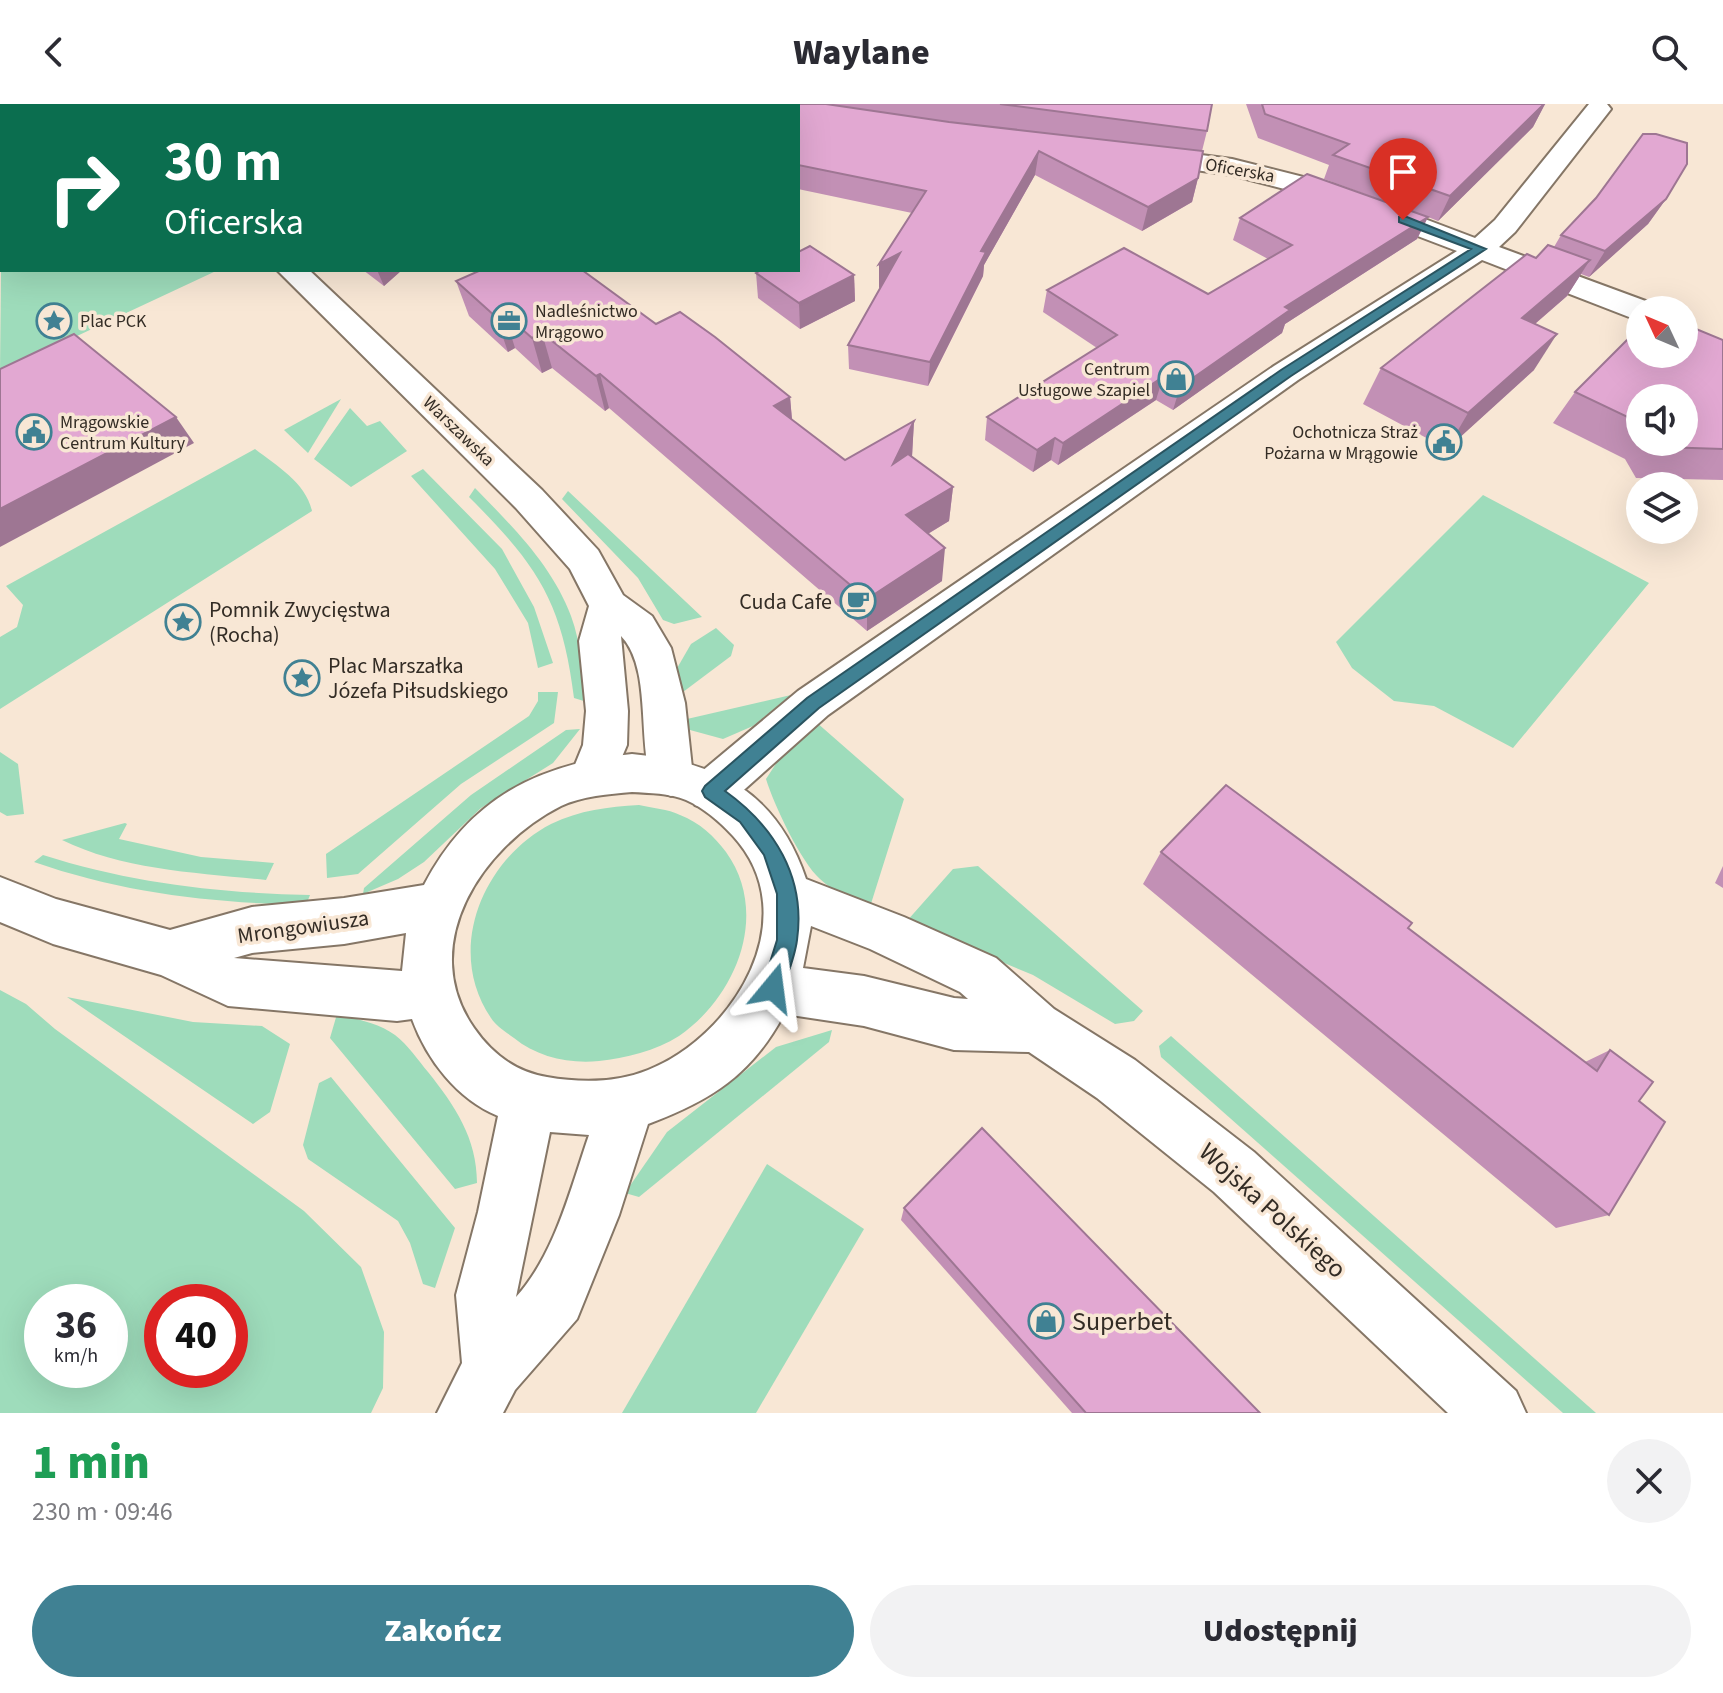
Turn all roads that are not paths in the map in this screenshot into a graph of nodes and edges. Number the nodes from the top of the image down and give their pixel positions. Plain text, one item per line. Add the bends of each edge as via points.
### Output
1 (1598, 109) dead end
2 (1113, 152) edge
3 (1480, 249) junction
4 (294, 272) edge
5 (1626, 305) edge
6 (609, 606) junction
7 (592, 777) junction
8 (691, 784) junction
9 (787, 894) junction
10 (0, 899) edge
11 (437, 905) junction
12 (170, 954) junction
13 (773, 988) junction
14 (428, 993) junction
15 (1036, 1027) junction
16 (528, 1101) junction
17 (627, 1104) junction
18 (481, 1390) edge
19 (1494, 1413) edge

1 - 3 street via 1505,226
2 - 3 street, Oficerska via 1282,178
3 - 5 street, Oficerska
3 - 8 street via 1286,373
4 - 6 street, Warszawska via 529,499 584,560
6 - 7 street via 599,641 605,745
6 - 8 street, Warszawska via 638,627 651,648
7 - 8 street via 632,773
7 - 11 street via 544,793 499,821 462,859
8 - 9 street via 746,816 772,851
9 - 13 street via 787,940
9 - 15 street, Wojska Polskiego via 978,975
10 - 12 street via 53,921
11 - 12 street, Mrongowiusza via 252,930
11 - 14 street via 426,948
12 - 14 street via 228,982 397,996
13 - 15 street via 864,1001 954,1024
13 - 17 street via 739,1039 708,1064 687,1080
14 - 16 street via 446,1039 481,1077
15 - 19 street, Wojska Polskiego via 1116,1079 1234,1172
16 - 17 street via 576,1109
16 - 18 street via 486,1295
17 - 18 street via 556,1298

